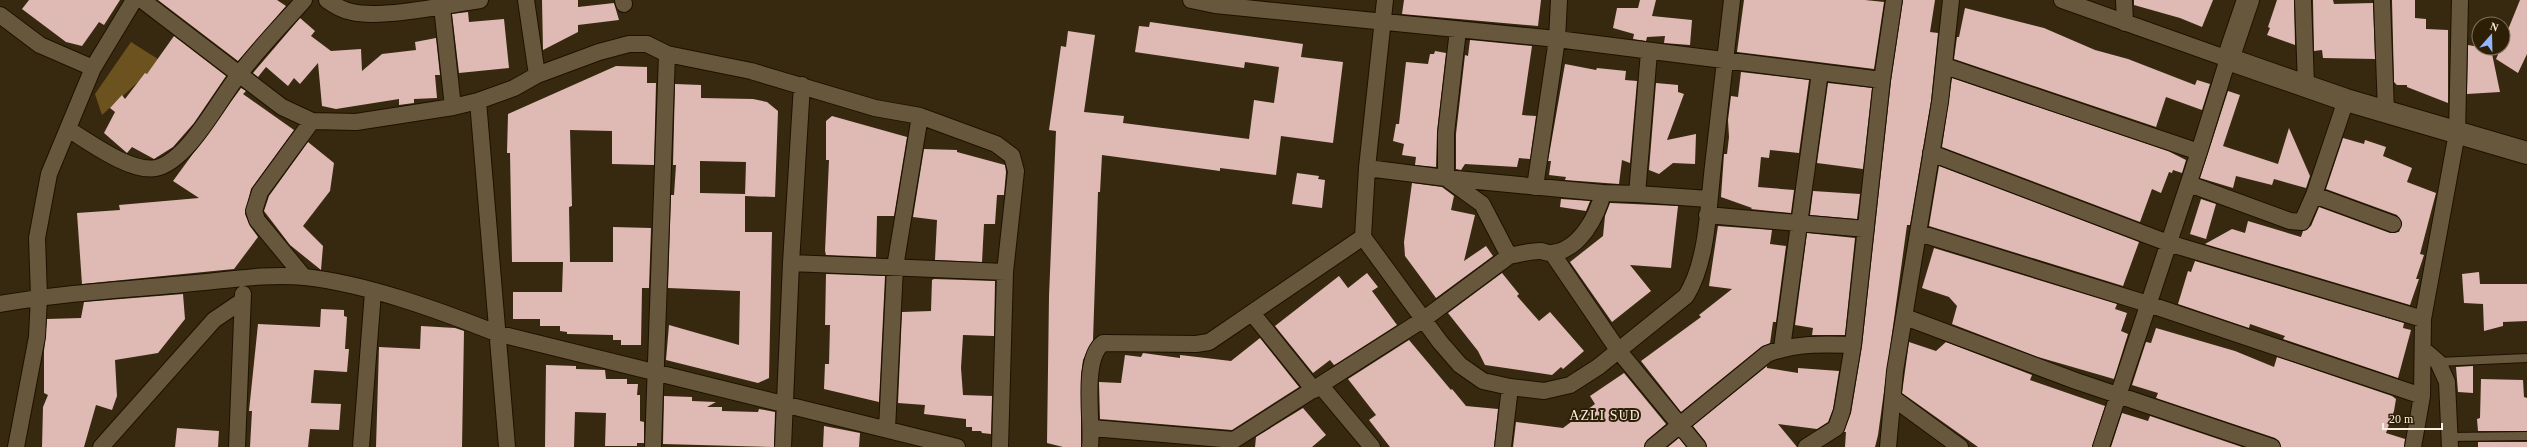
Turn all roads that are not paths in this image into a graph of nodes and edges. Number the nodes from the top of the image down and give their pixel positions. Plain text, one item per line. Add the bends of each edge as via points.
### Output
1 (134, 0) edge
2 (142, 0) edge
3 (304, 0) edge
4 (327, 0) edge
5 (480, 0) edge
6 (526, 0) edge
7 (1191, 0) edge
8 (1385, 0) edge
9 (1559, 0) edge
10 (1732, 0) edge
11 (1894, 0) edge
12 (1951, 0) edge
13 (2062, 0) edge
14 (2124, 0) edge
15 (2248, 0) edge
16 (2303, 0) edge
17 (2382, 0) edge
18 (2460, 0) edge
19 (1283, 6) edge
20 (442, 7) junction
21 (0, 15) edge
22 (1381, 23) junction
23 (2125, 23) junction
24 (1458, 30) junction
25 (1557, 39) junction
26 (1649, 52) junction
27 (667, 54) junction
28 (1725, 59) junction
29 (2228, 59) junction
30 (1945, 66) junction
31 (93, 68) junction
32 (1820, 72) junction
33 (238, 75) junction
34 (537, 75) junction
35 (1882, 80) junction
36 (802, 85) junction
37 (2306, 85) junction
38 (2346, 100) junction
39 (478, 101) junction
40 (453, 107) junction
41 (2386, 112) junction
42 (920, 116) junction
43 (312, 121) junction
44 (68, 130) junction
45 (2457, 133) junction
46 (2200, 152) junction
47 (2527, 152) edge
48 (1931, 153) junction
49 (1367, 168) junction
50 (1446, 178) junction
51 (2189, 184) junction
52 (1535, 187) junction
53 (1603, 193) junction
54 (1637, 194) junction
55 (2314, 195) junction
56 (1708, 207) junction
57 (1801, 223) junction
58 (2393, 224) dead end
59 (1866, 229) junction
60 (1919, 233) junction
61 (1363, 237) junction
62 (2168, 243) junction
63 (1552, 253) junction
64 (1509, 256) junction
65 (791, 263) junction
66 (895, 267) junction
67 (1005, 272) junction
68 (304, 277) junction
69 (246, 279) junction
70 (373, 292) junction
71 (39, 297) junction
72 (242, 301) junction
73 (0, 304) edge
74 (2148, 304) junction
75 (1252, 312) junction
76 (1905, 317) junction
77 (2423, 318) junction
78 (1424, 319) junction
79 (496, 333) junction
80 (1853, 344) junction
81 (1782, 348) junction
82 (1618, 350) junction
83 (2424, 350) junction
84 (2527, 358) edge
85 (2438, 362) junction
86 (654, 371) junction
87 (1510, 387) junction
88 (1317, 388) junction
89 (2118, 394) junction
90 (2422, 396) junction
91 (1893, 398) junction
92 (784, 404) junction
93 (1681, 424) junction
94 (1092, 428) junction
95 (887, 429) junction
96 (2527, 436) edge
97 (2450, 442) edge
98 (16, 447) edge
99 (102, 447) edge
100 (237, 447) edge
101 (361, 447) edge
102 (507, 447) edge
103 (652, 447) edge
104 (783, 447) edge
105 (957, 447) edge
106 (1000, 447) edge
107 (1090, 447) edge
108 (1372, 447) edge
109 (1503, 447) edge
110 (1653, 447) edge
111 (1698, 447) edge
112 (1806, 447) edge
113 (1888, 447) edge
114 (1960, 447) edge
115 (2101, 447) edge
116 (2272, 447) edge
117 (2413, 447) edge

1 - 31 street
2 - 33 street
3 - 33 street
4 - 20 street via 353,13
5 - 20 street
6 - 34 street
7 - 19 street
8 - 22 street
9 - 25 street
10 - 28 street
11 - 35 street
12 - 30 street
13 - 23 street
14 - 23 street
15 - 29 street
16 - 37 street
17 - 41 street
18 - 45 street
19 - 22 street
20 - 40 street
21 - 31 street via 40,45
22 - 24 street
22 - 49 street
23 - 29 street
24 - 25 street
24 - 50 street via 1446,133
25 - 26 street
25 - 52 street
26 - 28 street
26 - 54 street
27 - 34 street via 647,44 629,44
27 - 36 street via 751,71
27 - 86 street
28 - 32 street
28 - 56 street
29 - 37 street
29 - 46 street
30 - 46 street
30 - 48 street
31 - 44 street
32 - 35 street
32 - 57 street
33 - 43 street via 282,107
33 - 44 street via 186,148 173,160 156,168 138,166 119,159
34 - 39 street via 514,88
35 - 59 street
36 - 42 street via 874,108
36 - 65 street
37 - 38 street
38 - 41 street
38 - 55 street
39 - 40 street
39 - 79 street
40 - 43 street via 356,122
41 - 45 street
42 - 66 street
42 - 67 street via 996,144 1012,156 1016,171
43 - 68 street via 260,192 254,211 257,220
44 - 71 street via 49,174 41,210 37,238
45 - 47 street
45 - 77 street
46 - 51 street
48 - 60 street
48 - 62 street
49 - 50 street
49 - 61 street
50 - 52 street
50 - 64 street via 1482,204
51 - 55 street via 2298,222 2305,218
51 - 62 street
52 - 53 street
53 - 54 street
53 - 63 street via 1595,217 1580,237 1568,247
54 - 56 street
55 - 58 street
56 - 57 street
56 - 82 street via 1701,262 1686,296
57 - 59 street
57 - 81 street
59 - 80 street
60 - 74 street
60 - 76 street
61 - 75 street
61 - 78 street
62 - 74 street
62 - 77 street
63 - 64 street via 1540,251
63 - 82 street
64 - 78 street
65 - 66 street
65 - 92 street
66 - 67 street
66 - 95 street
67 - 106 street
68 - 69 street
68 - 70 street
69 - 71 street
69 - 72 street
70 - 79 street via 430,307
70 - 101 street
71 - 73 street
71 - 98 street via 31,375
72 - 99 street via 214,320
72 - 100 street
74 - 89 street
74 - 90 street
75 - 88 street
75 - 94 street via 1209,342 1103,343 1097,348 1091,362 1089,382
76 - 89 street
76 - 91 street
77 - 83 street
78 - 87 street via 1460,365 1483,380
78 - 88 street
79 - 86 street
79 - 102 street
80 - 81 street via 1819,343
80 - 112 street via 1839,422 1836,428
81 - 93 street via 1767,354
82 - 87 street via 1570,385 1544,391
82 - 93 street
83 - 85 street
83 - 90 street
84 - 85 lane
85 - 97 street via 2447,382
86 - 92 street
86 - 103 street
87 - 109 street
88 - 94 street via 1234,440
88 - 108 street
89 - 115 street
89 - 116 street
90 - 117 street
91 - 113 street
91 - 114 street
92 - 95 street
92 - 104 street
93 - 110 street
93 - 111 street
94 - 107 street
95 - 105 street
96 - 97 lane

